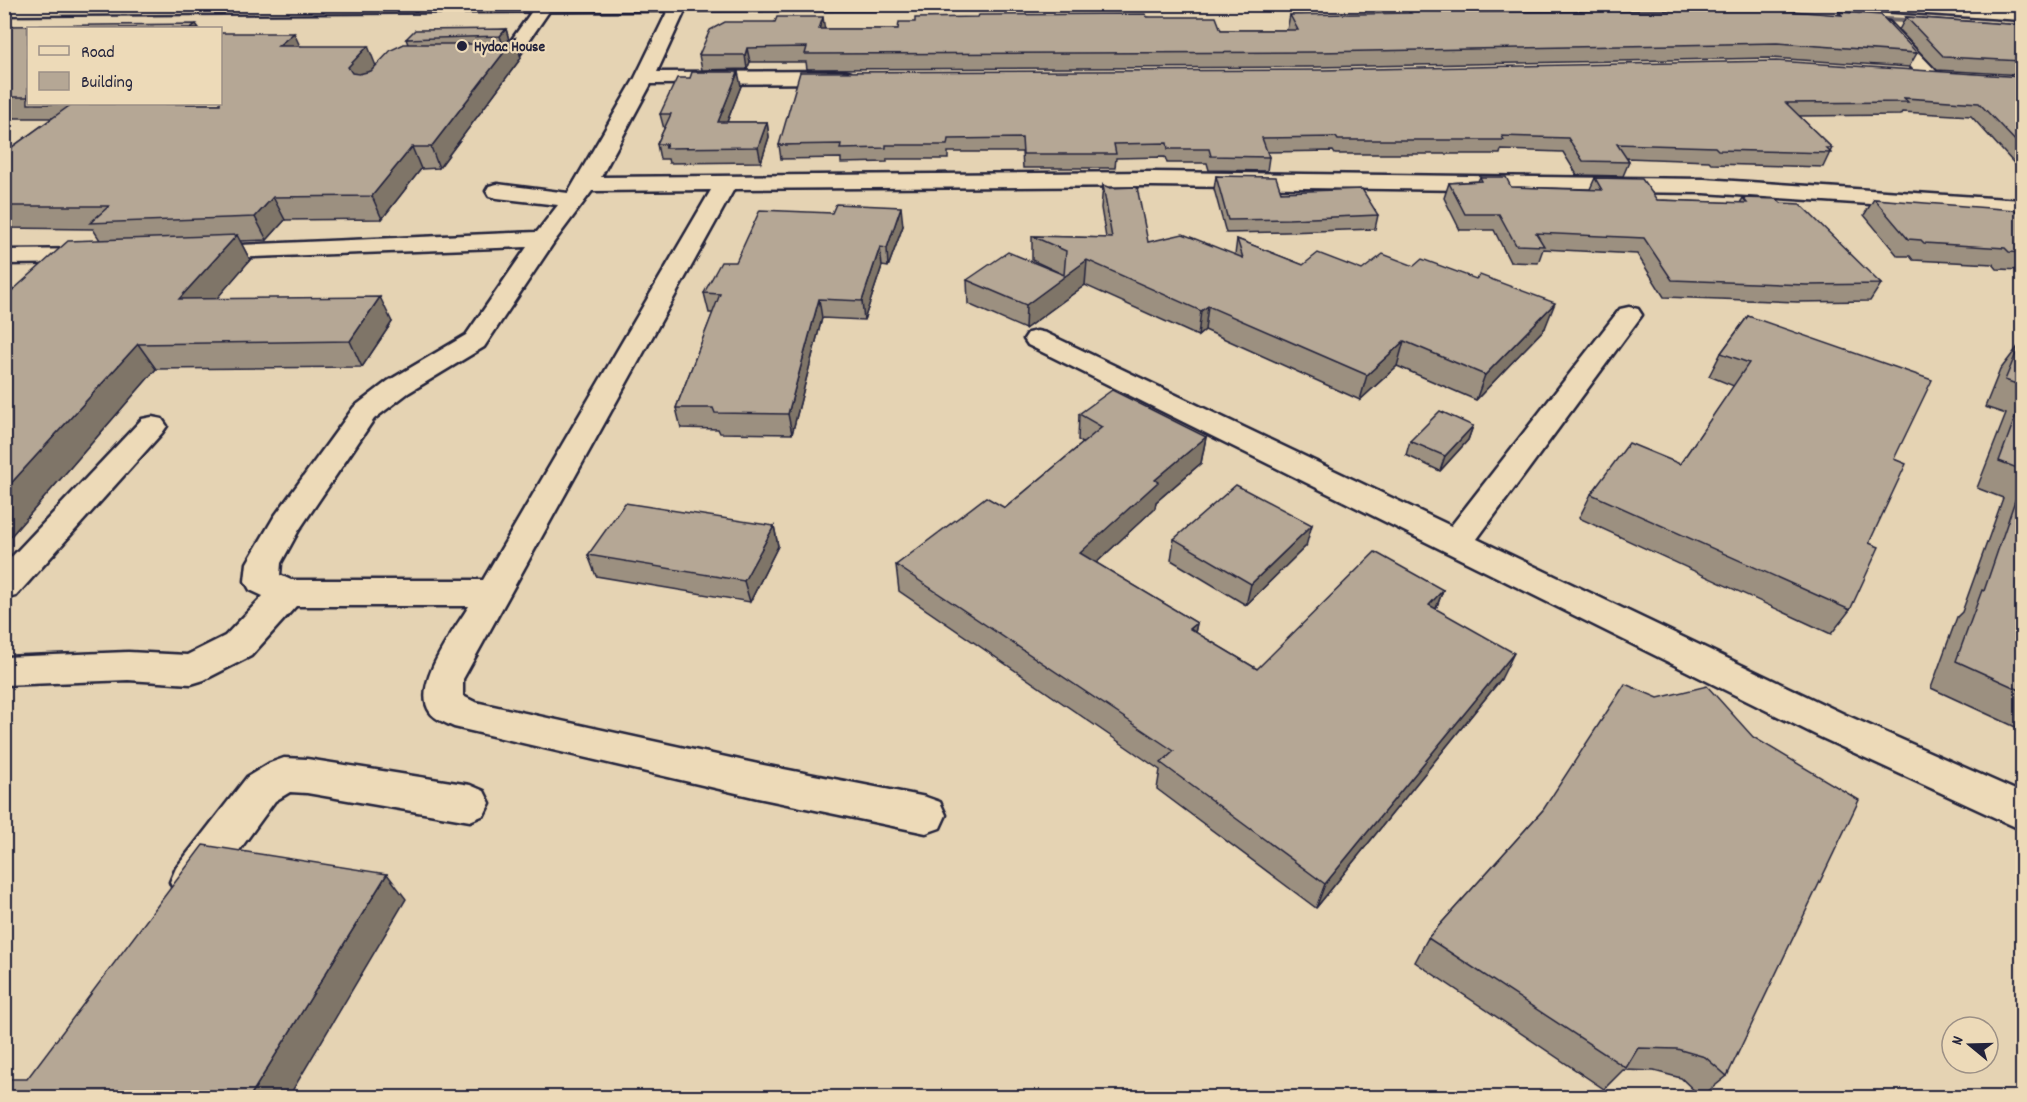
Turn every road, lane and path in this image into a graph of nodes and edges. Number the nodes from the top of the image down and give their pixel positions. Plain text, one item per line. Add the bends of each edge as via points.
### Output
1 (922, 4) edge
2 (1848, 4) edge
3 (1964, 4) edge
4 (680, 5) edge
5 (544, 7) junction
6 (2022, 8) edge
7 (4, 10) edge
8 (2022, 15) edge
9 (1879, 22) edge
10 (503, 36) edge
11 (525, 36) junction
12 (462, 56) edge
13 (1908, 75) edge
14 (861, 77) edge
15 (1931, 77) junction
16 (645, 78) junction
17 (1954, 78) edge
18 (726, 183) junction
19 (497, 191) dead end
20 (580, 192) junction
21 (2022, 207) edge
22 (544, 239) junction
23 (177, 253) edge
24 (118, 255) edge
25 (4, 257) edge
26 (1629, 315) dead end
27 (1038, 339) dead end
28 (152, 426) dead end
29 (1456, 543) junction
30 (4, 587) edge
31 (286, 593) junction
32 (493, 593) junction
33 (4, 671) edge
34 (470, 803) dead end
35 (2022, 812) edge
36 (926, 816) dead end
37 (170, 910) edge

1 - 4 street
2 - 8 street
3 - 6 street
4 - 5 street
4 - 16 street
5 - 7 street
5 - 11 street
9 - 15 street
10 - 11 street
11 - 12 street via 505,56
13 - 15 street
14 - 16 street
15 - 17 street
16 - 20 street
18 - 20 street
18 - 21 street via 1152,179 1704,186
18 - 32 street
19 - 20 street
20 - 22 street
22 - 23 street
22 - 31 street via 475,341 398,387 364,413 285,525 264,563 262,581
24 - 25 street
26 - 29 street
27 - 29 street
28 - 30 street
29 - 35 street via 1833,726
31 - 32 street
31 - 33 street via 238,646 191,670 128,666
32 - 36 street via 445,679 444,705 467,716
34 - 37 street via 284,775 261,789

